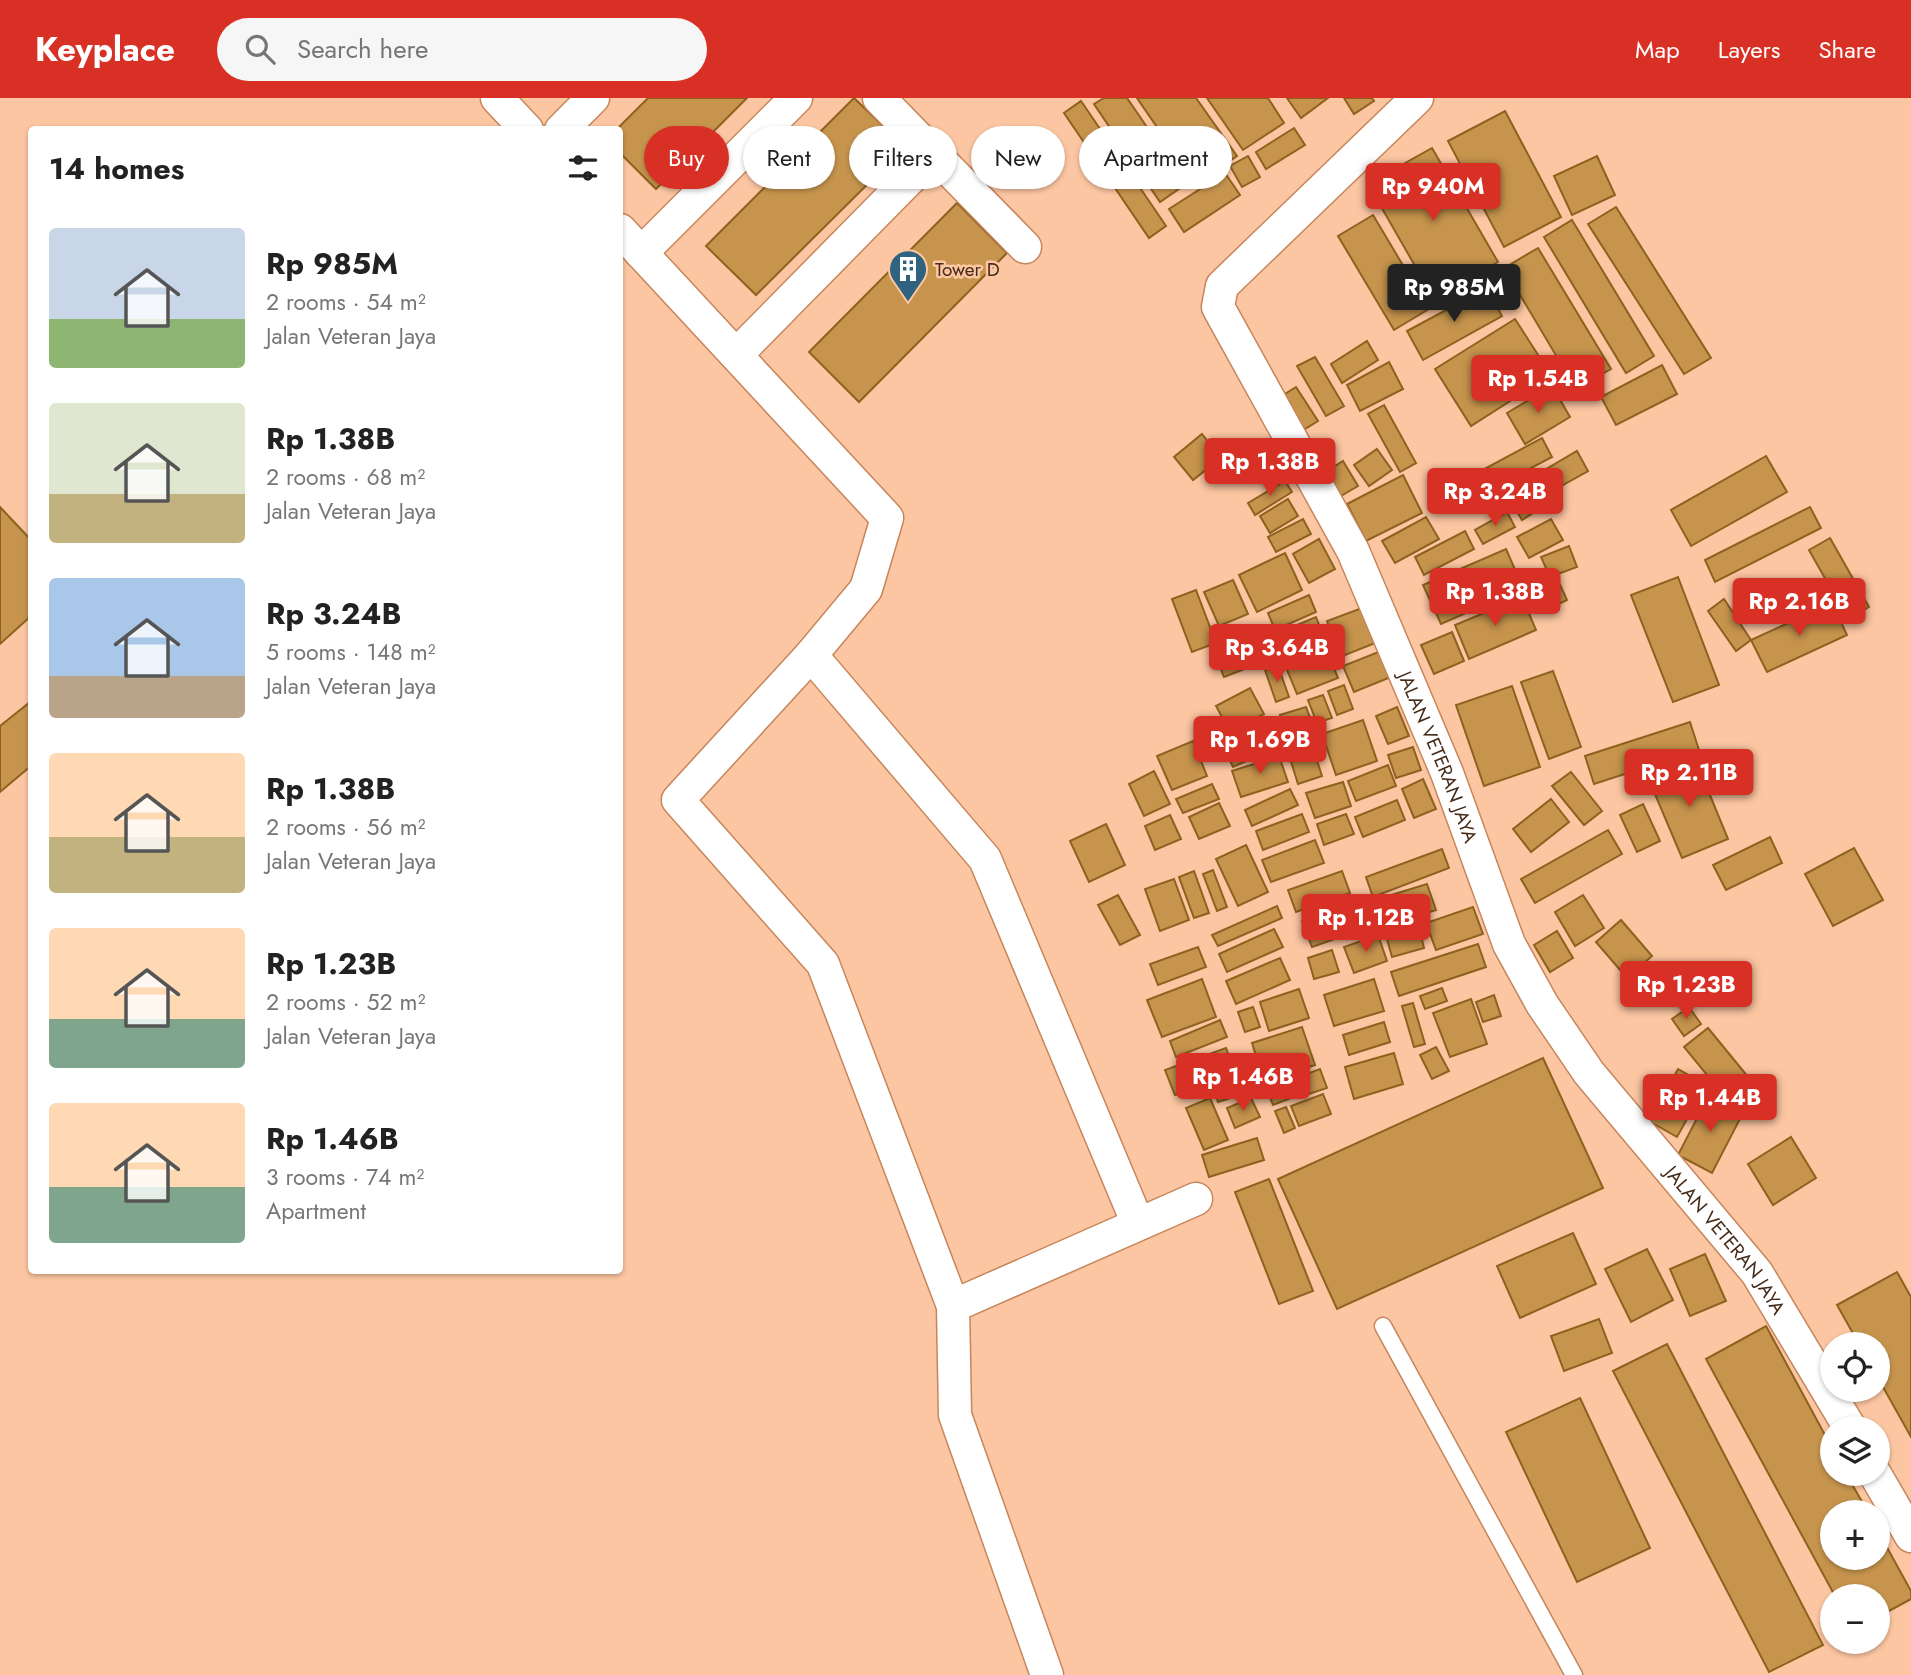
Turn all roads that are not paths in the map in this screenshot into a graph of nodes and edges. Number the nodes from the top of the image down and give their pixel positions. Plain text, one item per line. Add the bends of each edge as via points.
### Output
1 (497, 98) edge
2 (593, 98) edge
3 (796, 98) edge
4 (879, 98) edge
5 (1417, 98) edge
6 (523, 126) edge
7 (565, 126) edge
8 (906, 126) edge
9 (957, 178) edge
10 (900, 189) edge
11 (623, 233) edge
12 (1025, 247) dead end
13 (641, 253) junction
14 (737, 354) junction
15 (811, 655) junction
16 (1196, 1199) dead end
17 (1138, 1224) junction
18 (953, 1307) junction
19 (1383, 1326) dead end
20 (1843, 1416) edge
21 (1882, 1486) edge
22 (1911, 1536) edge
23 (1047, 1675) edge
24 (1574, 1675) edge

1 - 6 street
2 - 7 street
3 - 13 street
4 - 8 street
5 - 20 street, JALAN VETERAN JAYA via 1222,286 1219,307 1353,551 1447,773 1509,944 1542,1004 1590,1073 1758,1273
9 - 12 street
10 - 14 street
11 - 13 street
13 - 14 street
14 - 15 street via 887,518 866,589
15 - 17 street via 985,859
15 - 18 street via 678,800 823,964
16 - 17 street
17 - 18 street
18 - 23 street via 955,1415
19 - 24 lane
21 - 22 street

